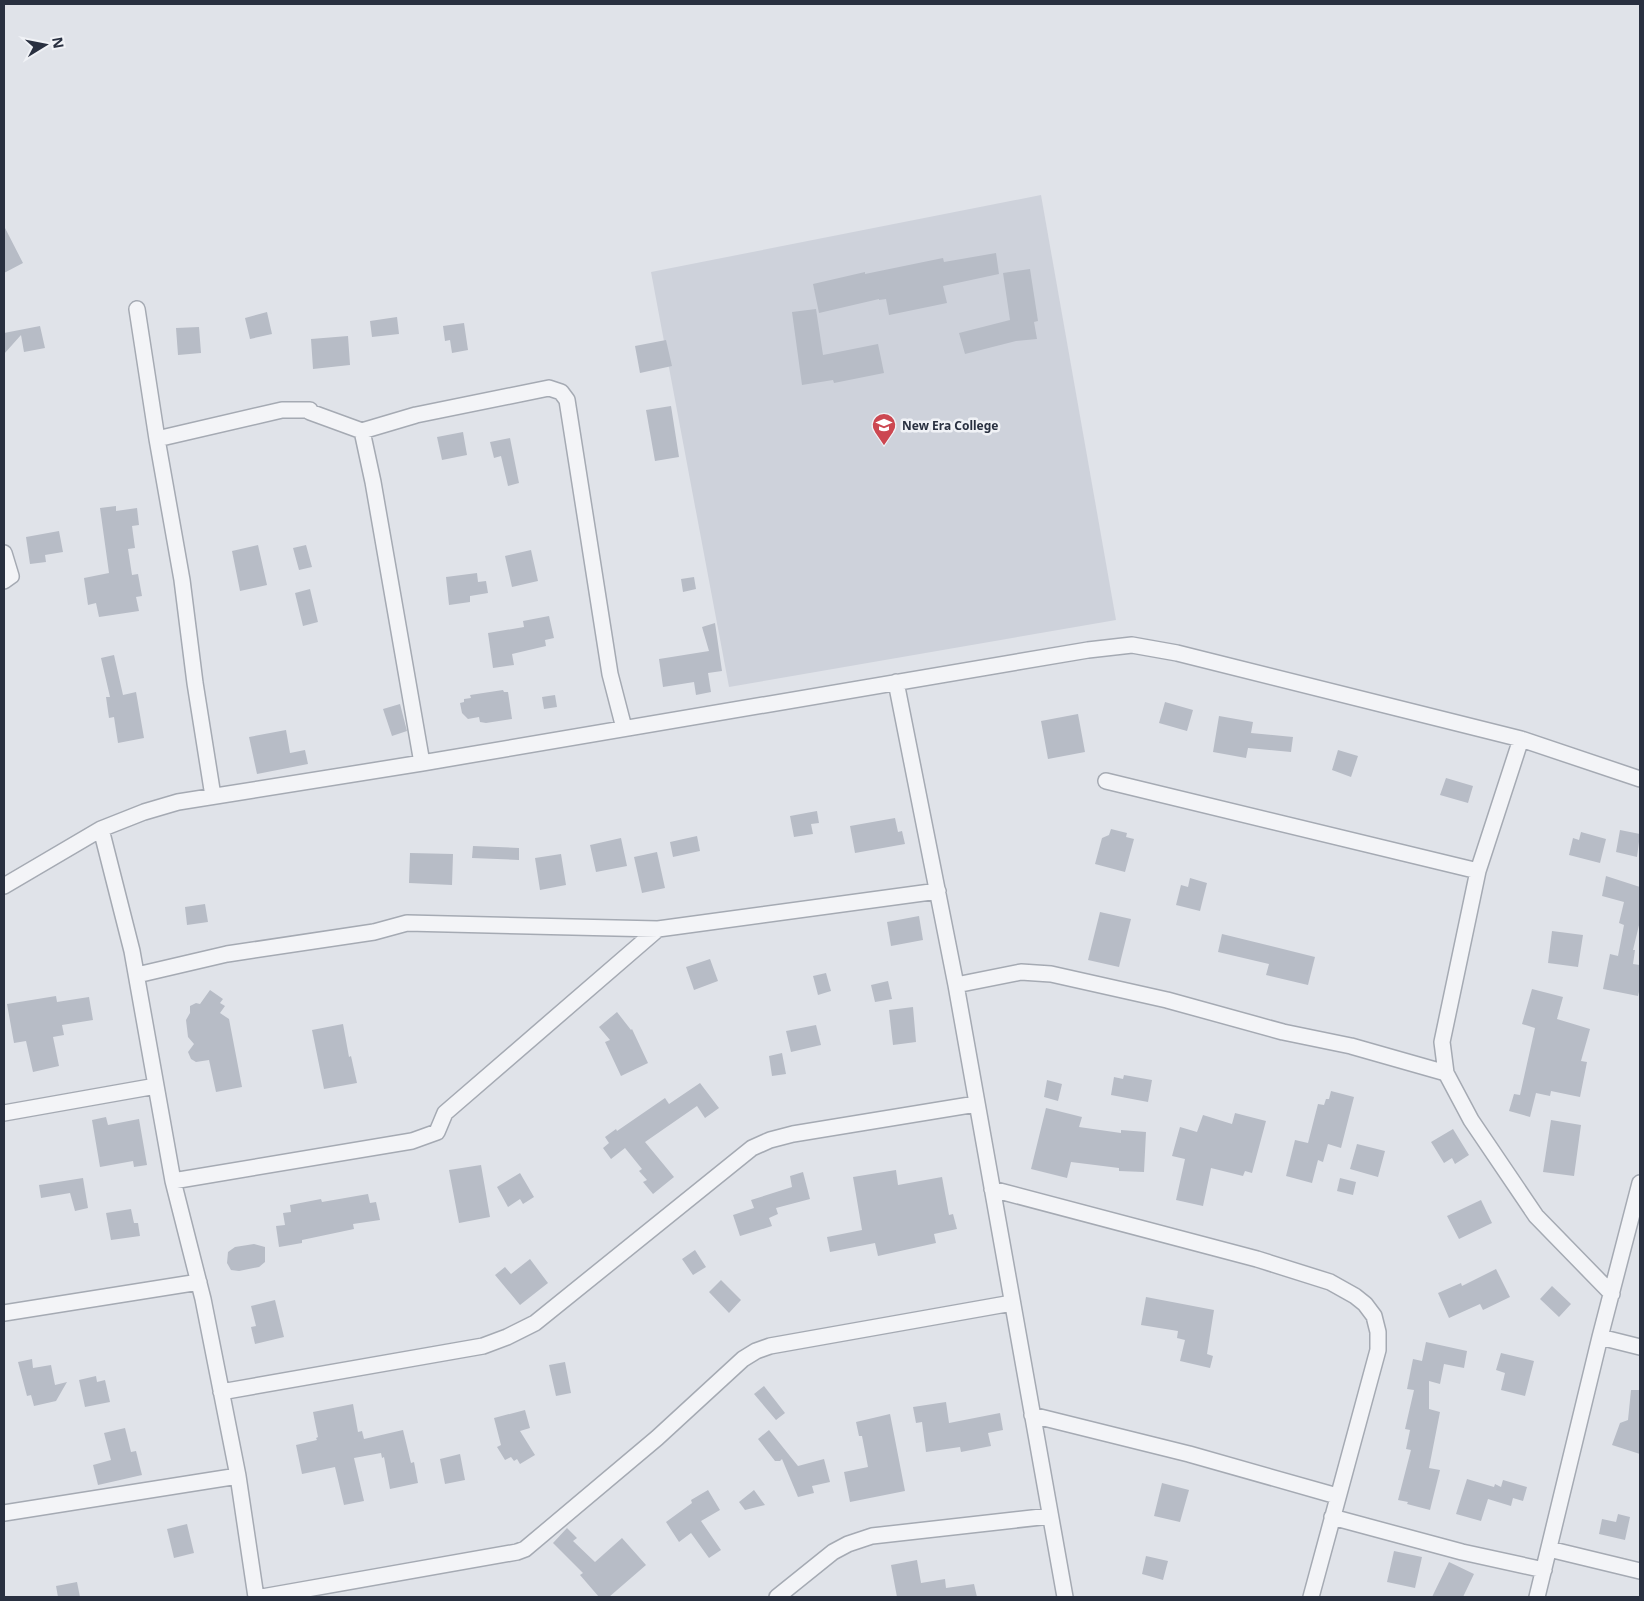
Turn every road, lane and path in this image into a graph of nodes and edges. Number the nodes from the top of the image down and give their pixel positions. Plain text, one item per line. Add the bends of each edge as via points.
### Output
1 (137, 309) dead end
2 (362, 431) junction
3 (157, 439) junction
4 (4, 553) edge
5 (4, 580) edge
6 (896, 682) junction
7 (624, 728) junction
8 (1521, 739) junction
9 (422, 763) junction
10 (1640, 780) edge
11 (1106, 781) dead end
12 (213, 796) junction
13 (101, 829) junction
14 (1478, 871) junction
15 (4, 886) edge
16 (938, 892) junction
17 (658, 929) junction
18 (136, 975) junction
19 (956, 985) junction
20 (1446, 1073) junction
21 (156, 1086) junction
22 (976, 1104) junction
23 (4, 1113) edge
24 (173, 1181) junction
25 (1640, 1183) edge
26 (992, 1189) junction
27 (199, 1282) junction
28 (1612, 1294) junction
29 (1012, 1304) junction
30 (4, 1313) edge
31 (1600, 1336) junction
32 (1640, 1347) edge
33 (221, 1392) junction
34 (1032, 1415) junction
35 (238, 1476) junction
36 (1338, 1496) junction
37 (4, 1513) edge
38 (1050, 1516) junction
39 (1332, 1517) junction
40 (1549, 1549) junction
41 (1544, 1570) junction
42 (1640, 1571) edge
43 (256, 1597) edge
44 (262, 1597) edge
45 (777, 1597) edge
46 (1065, 1597) edge
47 (1311, 1597) edge
48 (1537, 1597) edge

1 - 3 street
2 - 3 street via 310,410 295,409
2 - 7 street via 416,415 550,388 564,395 610,674
2 - 9 street
3 - 12 street via 182,580
4 - 5 street via 12,576
6 - 7 street
6 - 8 street via 1132,645 1177,653
6 - 16 street
7 - 9 street
8 - 10 street
8 - 14 street
9 - 12 street
11 - 14 street
12 - 13 street via 169,804
13 - 15 street
13 - 18 street
14 - 20 street via 1442,1042
16 - 17 street
16 - 19 street
17 - 18 street via 407,923 374,932 227,954
17 - 24 street via 445,1113 437,1132 412,1141
18 - 21 street
19 - 20 street via 1021,972 1050,974 1167,1000
19 - 22 street
20 - 28 street via 1472,1120 1536,1216
21 - 23 street
21 - 24 street
22 - 26 street
22 - 33 street via 793,1134 752,1148 535,1323 507,1337 483,1346
24 - 27 street
25 - 28 street
26 - 29 street
26 - 36 street via 1256,1259 1330,1282 1365,1304 1374,1316 1378,1350
27 - 30 street
27 - 33 street
28 - 31 street
29 - 34 street
29 - 44 street via 756,1351 743,1359 657,1438 526,1548 517,1552
31 - 32 street
31 - 40 street
33 - 35 street
34 - 36 street
34 - 38 street
35 - 37 street
35 - 43 street
36 - 39 street
38 - 45 street via 872,1536 833,1552
38 - 46 street
39 - 41 street
39 - 47 street
40 - 41 street
40 - 42 street
41 - 48 street

